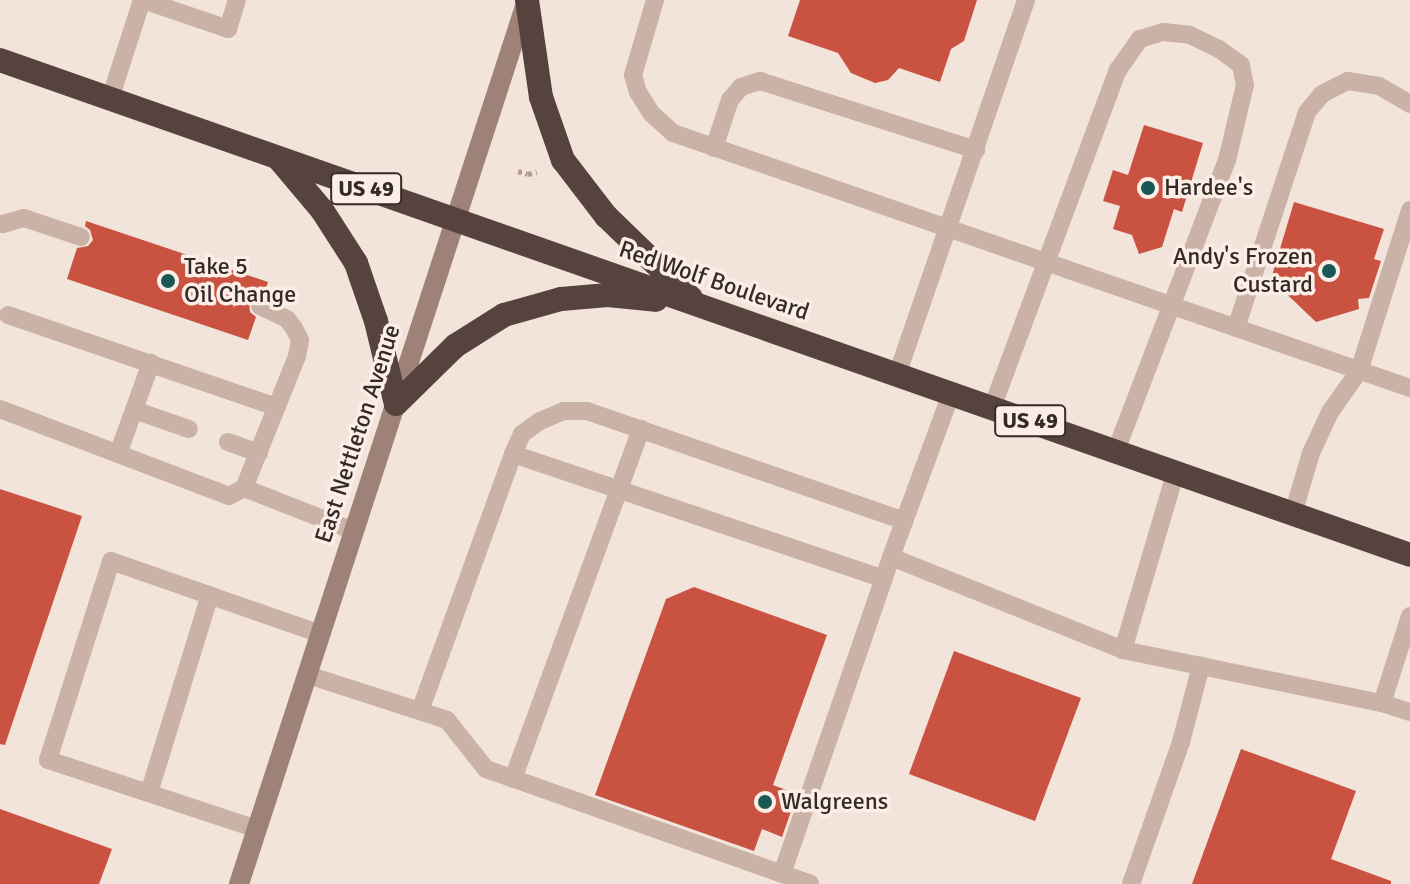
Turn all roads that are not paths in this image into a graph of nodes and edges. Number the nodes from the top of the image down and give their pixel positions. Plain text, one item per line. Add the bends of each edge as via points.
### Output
1 (142, 0) edge
2 (237, 0) edge
3 (527, 0) edge
4 (655, 0) edge
5 (1026, 0) edge
6 (0, 60) edge
7 (110, 99) junction
8 (1410, 104) edge
9 (714, 148) junction
10 (976, 150) junction
11 (277, 157) junction
12 (1410, 210) edge
13 (455, 220) junction
14 (1, 226) edge
15 (949, 229) junction
16 (81, 237) dead end
17 (1048, 262) junction
18 (698, 305) junction
19 (260, 306) dead end
20 (1172, 306) junction
21 (8, 315) dead end
22 (1236, 328) junction
23 (151, 363) junction
24 (1359, 371) junction
25 (897, 375) junction
26 (1410, 388) edge
27 (951, 394) junction
28 (396, 404) junction
29 (277, 407) junction
30 (992, 408) junction
31 (0, 409) edge
32 (134, 410) junction
33 (189, 429) dead end
34 (641, 429) junction
35 (228, 442) dead end
36 (1116, 451) junction
37 (259, 453) junction
38 (118, 454) junction
39 (513, 454) junction
40 (1176, 471) junction
41 (244, 488) junction
42 (620, 490) junction
43 (1293, 514) junction
44 (904, 521) junction
45 (354, 531) junction
46 (1410, 555) edge
47 (891, 557) junction
48 (884, 579) junction
49 (210, 595) junction
50 (1410, 616) edge
51 (321, 634) junction
52 (1123, 650) junction
53 (1201, 666) junction
54 (308, 675) junction
55 (1382, 703) junction
56 (420, 711) junction
57 (1410, 712) edge
58 (513, 779) junction
59 (149, 793) junction
60 (257, 829) junction
61 (782, 874) junction
62 (239, 884) edge
63 (810, 884) edge
64 (1131, 884) edge

1 - 2 lane via 228,29
1 - 7 lane
3 - 13 main road, East Nettleton Avenue
3 - 18 highway via 541,97 563,160 606,216
4 - 9 lane via 633,75 638,92 673,133
5 - 10 lane
6 - 7 highway, Red Wolf Boulevard / US 49
7 - 11 highway, Red Wolf Boulevard / US 49
8 - 22 lane via 1379,86 1348,81 1322,94 1307,112
9 - 10 lane via 730,100 741,87 760,81
9 - 15 lane
10 - 15 lane
11 - 13 highway, Red Wolf Boulevard / US 49
11 - 28 highway via 322,210 356,263
12 - 24 lane
13 - 18 highway, Red Wolf Boulevard / US 49
13 - 28 main road, East Nettleton Avenue
14 - 16 lane via 24,218
15 - 17 lane
15 - 25 lane
17 - 20 lane
17 - 20 lane via 1118,70 1140,39 1163,32 1190,35 1241,65 1245,85 1227,160
17 - 30 lane
18 - 25 highway, Red Wolf Boulevard / US 49
18 - 28 highway via 608,295 561,299 504,315 455,346
19 - 29 lane via 287,319 300,340
20 - 22 lane
20 - 36 lane
21 - 23 lane
22 - 24 lane
23 - 29 lane
23 - 32 lane
24 - 26 lane
24 - 43 lane via 1330,412 1311,453
25 - 27 highway, Red Wolf Boulevard / US 49
27 - 30 highway, Red Wolf Boulevard / US 49
27 - 44 lane
28 - 45 main road, East Nettleton Avenue
29 - 37 lane
30 - 36 highway, Red Wolf Boulevard / US 49
31 - 38 lane
32 - 33 lane
32 - 38 lane
34 - 39 lane via 587,411 563,411 522,434
34 - 42 lane
34 - 44 lane
35 - 37 lane
36 - 40 highway, Red Wolf Boulevard / US 49
37 - 41 lane
38 - 41 lane via 229,496
39 - 42 lane
39 - 56 lane
40 - 43 highway, Red Wolf Boulevard / US 49
40 - 52 lane
41 - 45 lane
42 - 48 lane
42 - 58 lane
43 - 46 highway, Red Wolf Boulevard / US 49
44 - 47 lane
45 - 51 main road, East Nettleton Avenue
47 - 48 lane
47 - 52 lane
48 - 61 lane
49 - 51 lane
49 - 59 lane
49 - 59 lane via 111,561 48,760
50 - 55 lane
51 - 54 main road, East Nettleton Avenue
52 - 53 lane
53 - 55 lane
53 - 64 lane via 1181,742
54 - 56 lane
54 - 60 main road, East Nettleton Avenue
55 - 57 lane
56 - 58 lane via 447,720 486,769
58 - 61 lane
59 - 60 lane
60 - 62 main road, East Nettleton Avenue
61 - 63 lane

